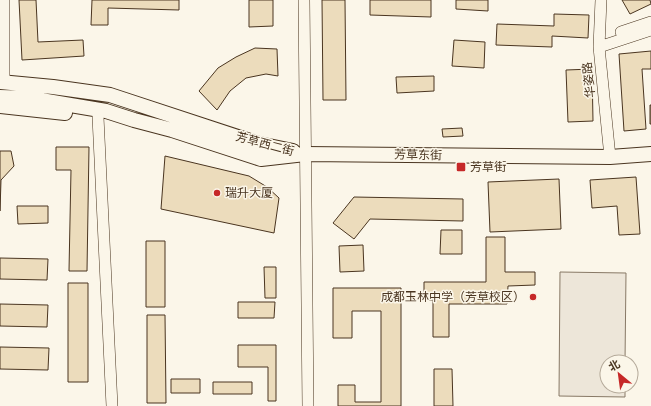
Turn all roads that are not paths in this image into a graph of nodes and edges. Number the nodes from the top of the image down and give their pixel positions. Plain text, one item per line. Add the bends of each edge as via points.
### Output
1 (4, 0) edge
2 (304, 0) edge
3 (601, 0) edge
4 (651, 22) edge
5 (651, 30) edge
6 (599, 43) junction
7 (1, 86) edge
8 (0, 97) edge
9 (0, 106) edge
10 (98, 117) junction
11 (134, 120) junction
12 (305, 154) junction
13 (651, 154) edge
14 (610, 157) junction
15 (112, 406) edge
16 (308, 406) edge

1 - 7 street
2 - 12 street
3 - 6 street, 华姿路
4 - 6 street
5 - 6 street
6 - 14 street, 华姿路
7 - 12 main road, 芳草西二街 via 53,87 110,95 259,144
8 - 11 main road via 29,98 106,111
9 - 10 main road
10 - 11 main road
10 - 15 street
11 - 12 main road, 芳草西二街 via 261,158
12 - 14 main road, 芳草东街
12 - 16 street
13 - 14 main road, 芳草东街

